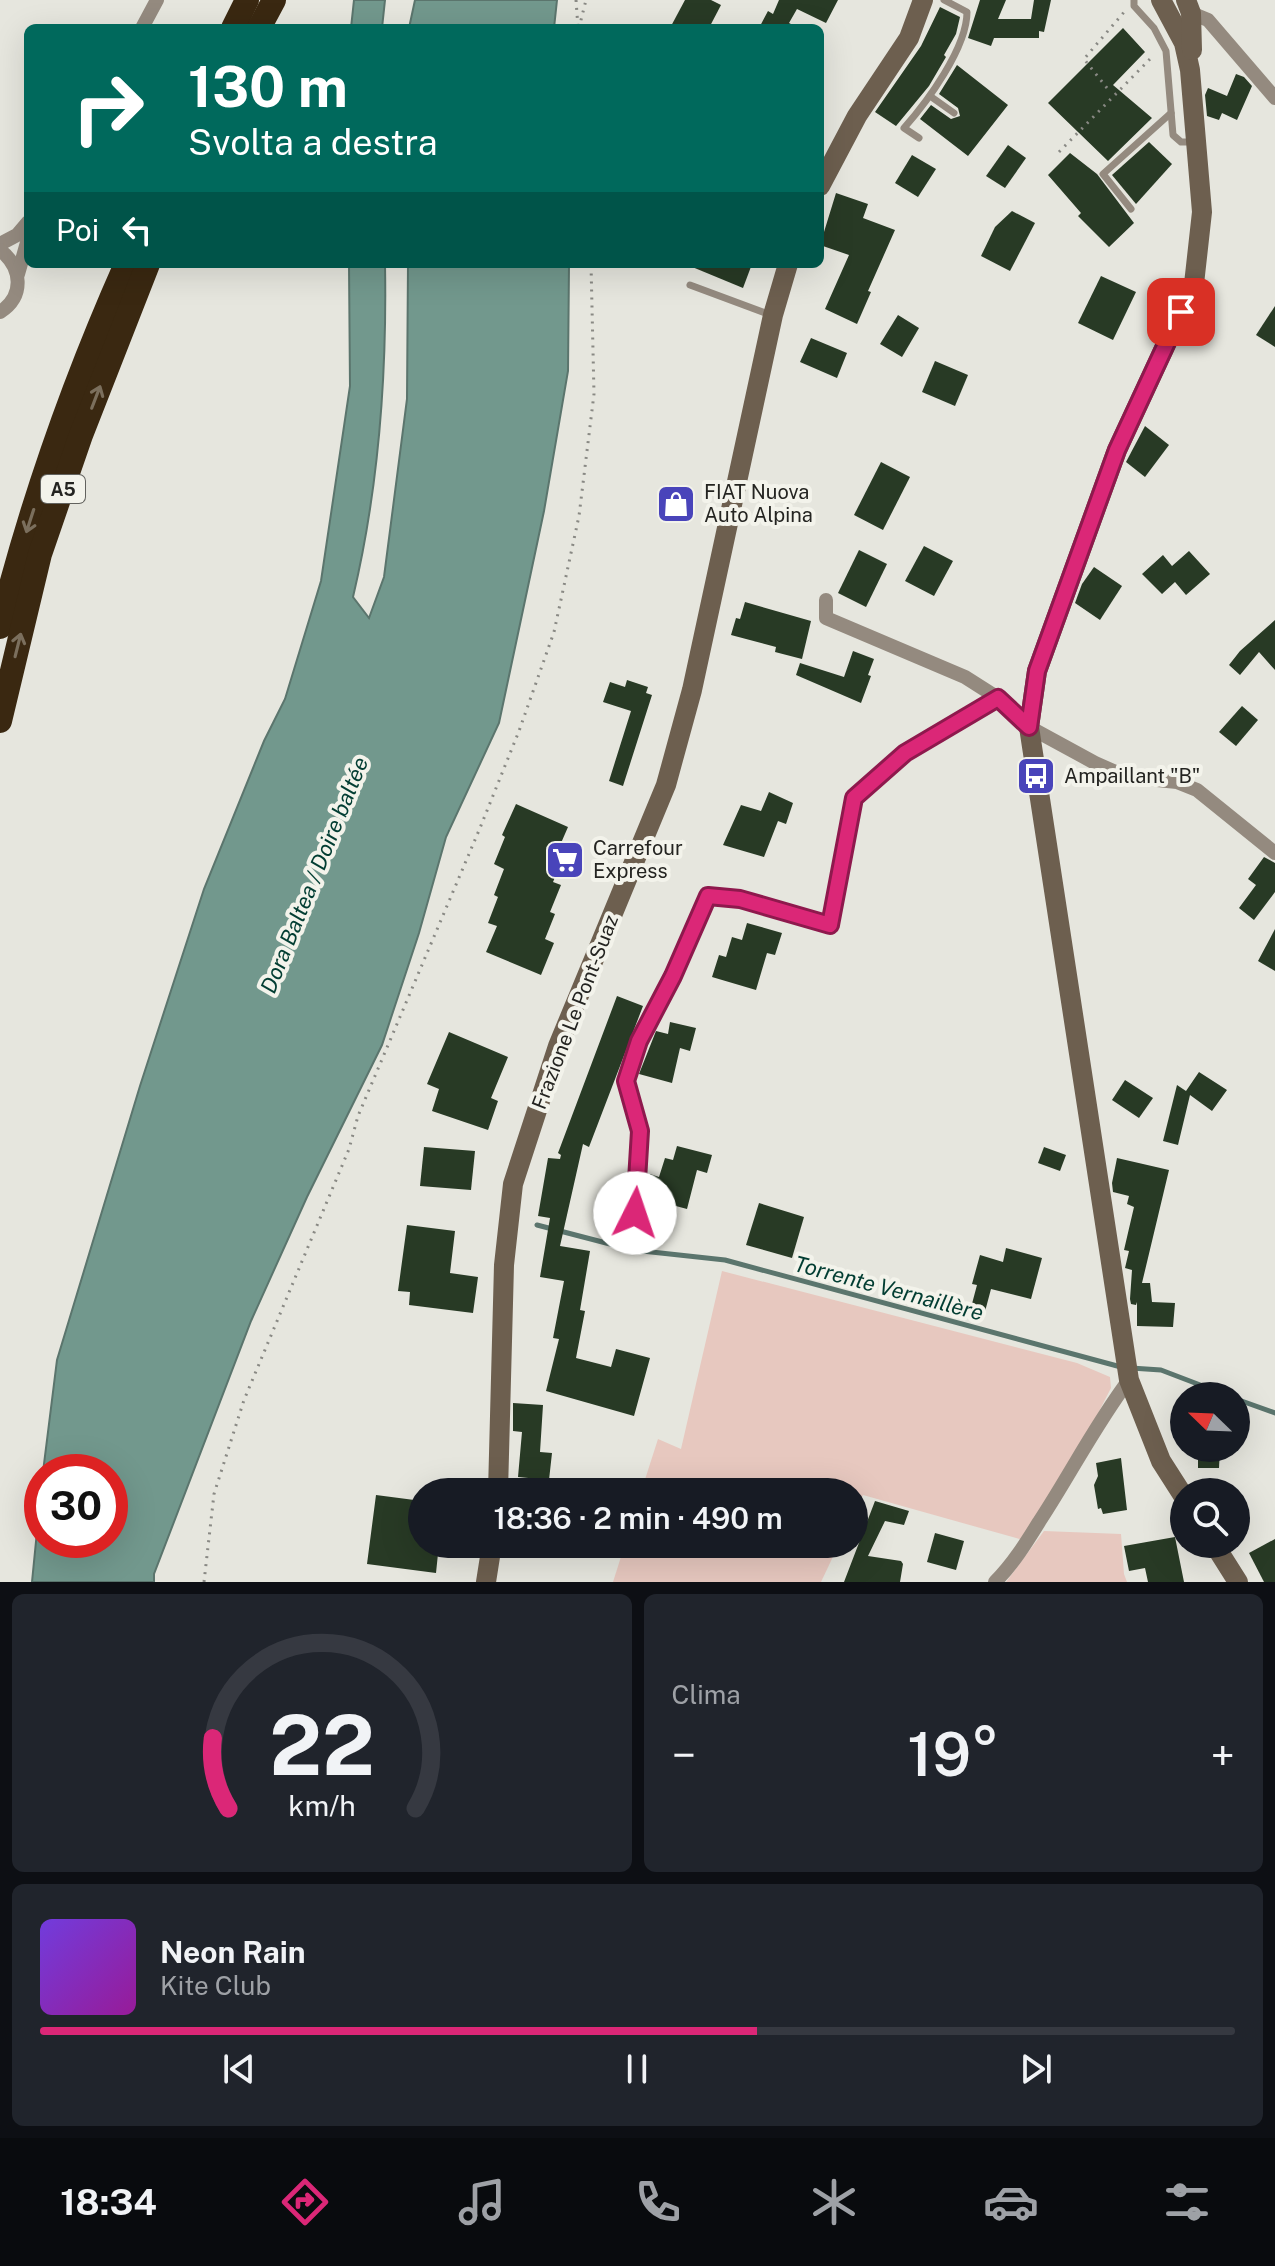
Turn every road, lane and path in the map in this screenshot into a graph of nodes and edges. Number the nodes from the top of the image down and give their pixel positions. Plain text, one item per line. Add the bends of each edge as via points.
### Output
1 (157, 0) edge
2 (247, 0) edge
3 (274, 0) edge
4 (576, 0) edge
5 (586, 0) edge
6 (923, 0) edge
7 (944, 0) edge
8 (1134, 0) edge
9 (1161, 0) edge
10 (1188, 6) edge
11 (144, 24) edge
12 (235, 24) edge
13 (261, 24) edge
14 (578, 24) edge
15 (579, 24) edge
16 (1152, 57) dead end
17 (1190, 70) junction
18 (1107, 88) dead end
19 (930, 96) junction
20 (1275, 98) edge
21 (954, 113) dead end
22 (1171, 113) junction
23 (919, 138) dead end
24 (1197, 142) junction
25 (1059, 152) dead end
26 (824, 178) edge
27 (1131, 209) dead end
28 (24, 227) edge
29 (0, 244) edge
30 (0, 250) edge
31 (24, 252) edge
32 (124, 268) edge
33 (146, 268) edge
34 (591, 268) edge
35 (787, 268) edge
36 (17, 274) junction
37 (690, 285) dead end
38 (2, 313) edge
39 (773, 315) junction
40 (826, 600) dead end
41 (0, 627) edge
42 (998, 698) junction
43 (0, 721) edge
44 (1029, 727) junction
45 (1275, 853) edge
46 (635, 1213) dead end
47 (1129, 1380) junction
48 (498, 1478) edge
49 (1172, 1478) edge
50 (490, 1558) edge
51 (1223, 1558) edge
52 (204, 1582) edge
53 (486, 1582) edge
54 (995, 1582) edge
55 (1238, 1582) edge

1 - 11 street
2 - 12 highway
3 - 13 highway
4 - 14 path
5 - 15 path
6 - 26 main road via 909,38 857,116
7 - 19 lane via 967,12 967,24
8 - 18 path via 1084,59
8 - 22 lane via 1166,51
9 - 17 main road via 1184,43
10 - 17 main road
10 - 20 street via 1208,20
16 - 25 path
17 - 24 main road
19 - 21 lane
19 - 23 lane via 904,128
22 - 24 lane via 1176,139
22 - 27 lane via 1103,174
24 - 44 main road via 1202,212 1194,284 1117,450 1037,671
28 - 29 street
30 - 36 street
31 - 36 street
32 -> 41 highway, A5 via 57,437
43 -> 33 highway, A5 via 40,554
34 - 52 path via 594,394 579,516 554,632 480,828 244,1400 214,1494
35 - 39 main road, Frazione Le Pont-Suaz
36 - 38 street via 16,294
37 - 39 lane
39 - 48 main road, Frazione Le Pont-Suaz via 692,690 666,785 558,1046 513,1184 504,1265
40 - 42 street via 826,618 965,677
42 - 44 street
42 - 46 street via 905,753 854,798 830,925 740,899 708,896 639,1041 626,1081 640,1131
44 - 45 street via 1127,777 1177,782 1197,790
44 - 47 main road
47 - 49 main road
47 - 54 street via 1018,1556
50 - 53 main road
51 - 55 main road

